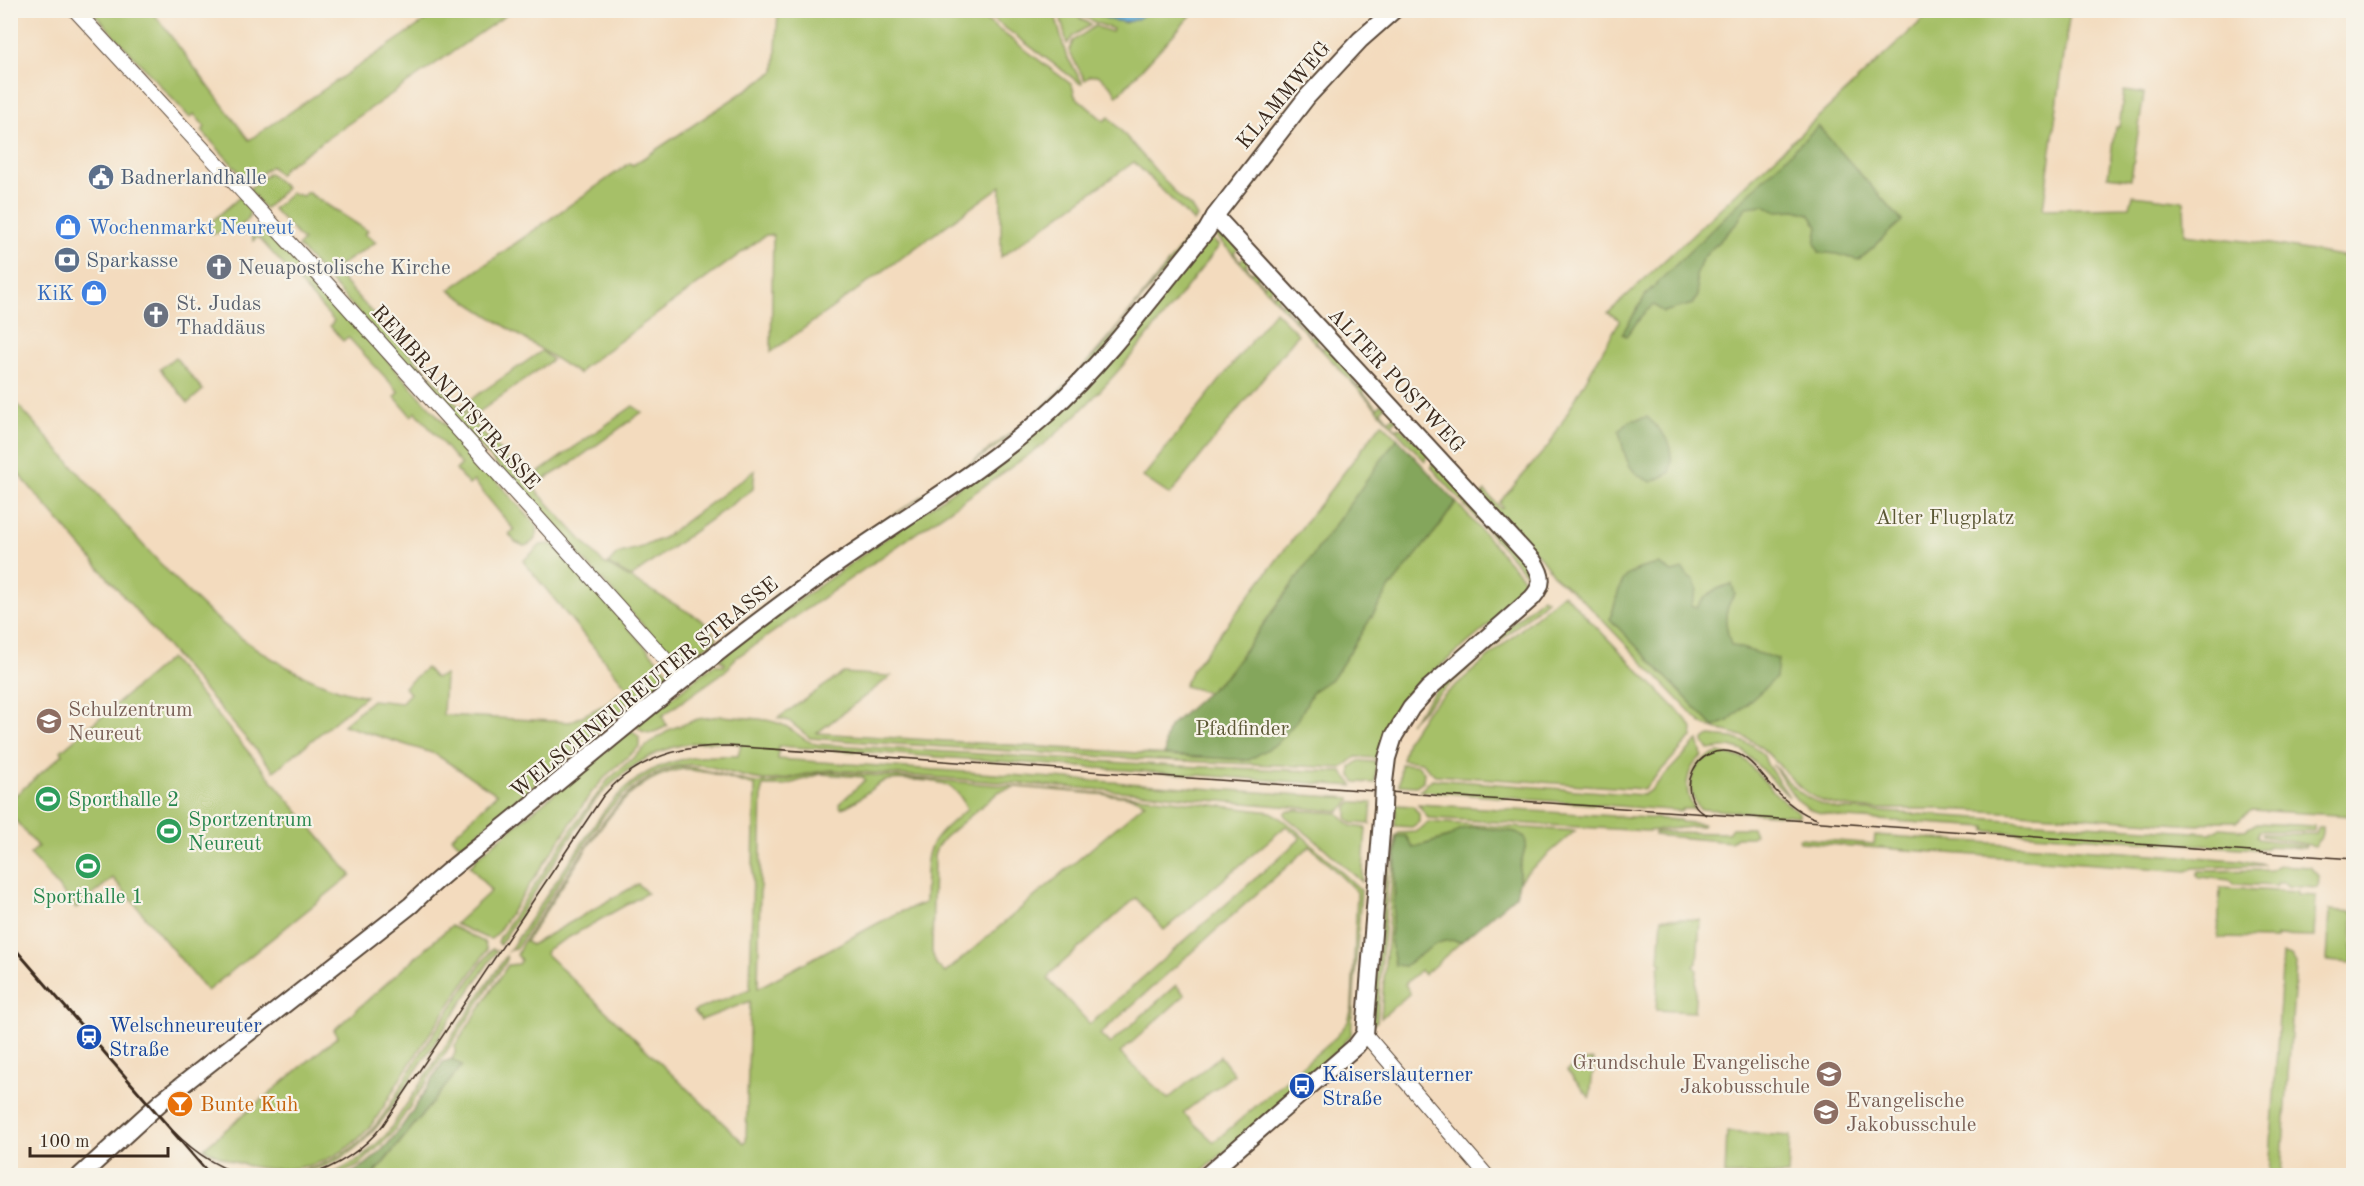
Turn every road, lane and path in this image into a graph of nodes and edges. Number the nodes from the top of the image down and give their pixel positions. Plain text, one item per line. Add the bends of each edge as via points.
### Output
1 (75, 10) edge
2 (1394, 10) edge
3 (1215, 216) junction
4 (684, 680) junction
5 (1365, 1034) junction
6 (80, 1176) edge
7 (1206, 1176) edge
8 (1487, 1176) edge

1 - 4 street, REMBRANDTSTRASSE
2 - 3 main road, KLAMMWEG via 1309,95
3 - 4 main road, WELSCHNEUREUTER STRASSE via 1104,355 1049,412 1008,446 772,610
3 - 5 main road, ALTER POSTWEG, bridge via 1533,561 1542,578 1532,598 1428,689 1394,736 1384,782
4 - 6 main road, WELSCHNEUREUTER STRASSE via 411,905 163,1100
5 - 7 main road
5 - 8 street

